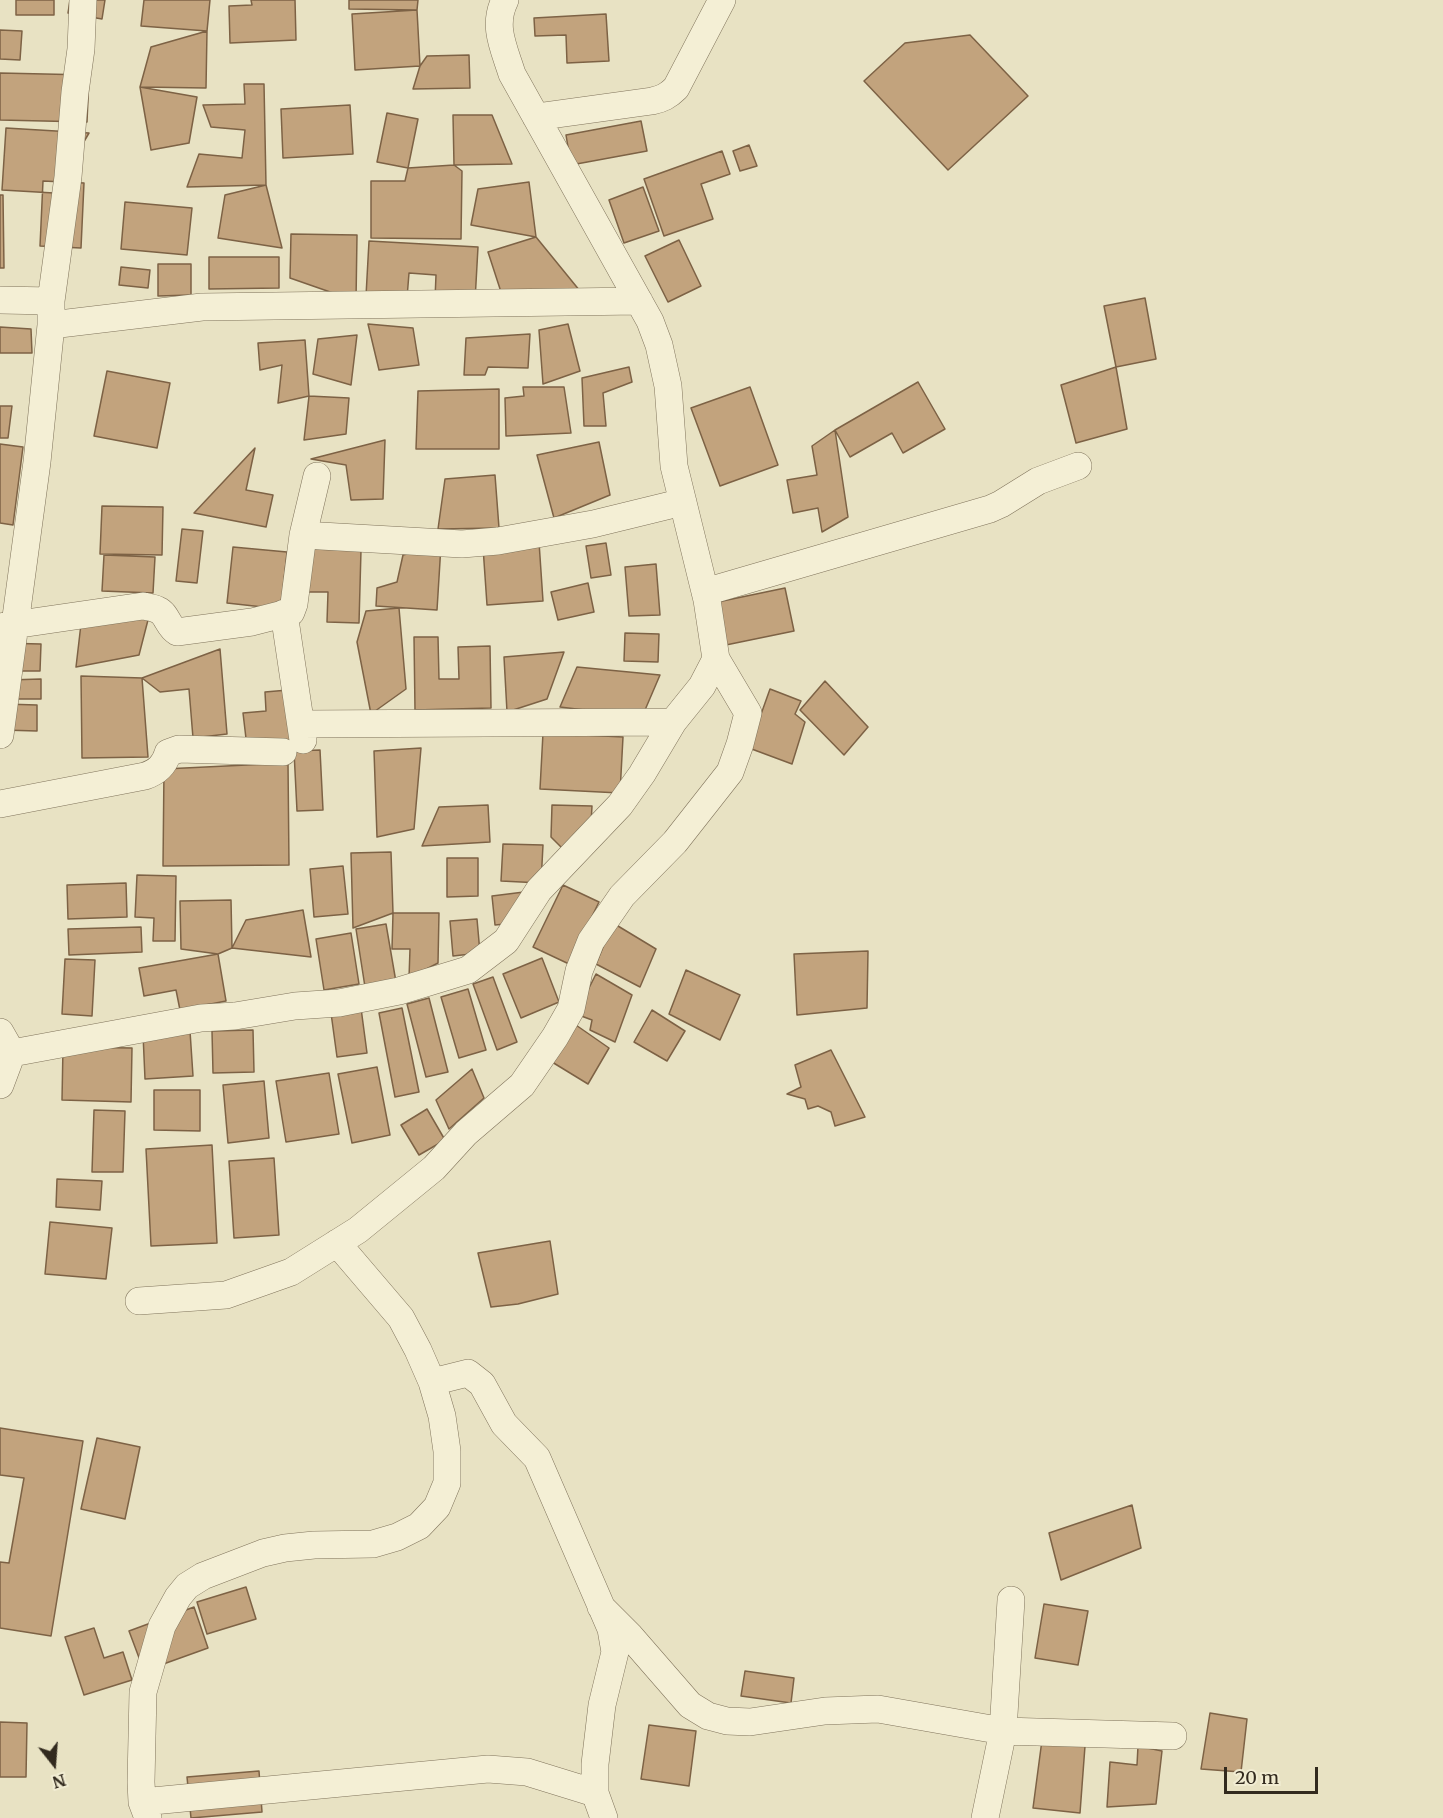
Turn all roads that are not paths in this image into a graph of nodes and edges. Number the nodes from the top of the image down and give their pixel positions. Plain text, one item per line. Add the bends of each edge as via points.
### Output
1 (83, 0) edge
2 (506, 0) edge
3 (722, 0) edge
4 (536, 117) junction
5 (0, 300) edge
6 (639, 301) junction
7 (51, 313) junction
8 (1078, 466) dead end
9 (317, 476) dead end
10 (683, 502) junction
11 (303, 535) junction
12 (705, 592) junction
13 (284, 613) junction
14 (7, 626) edge
15 (716, 659) junction
16 (673, 722) junction
17 (0, 735) edge
18 (296, 738) junction
19 (0, 804) edge
20 (6, 1042) edge
21 (0, 1085) edge
22 (337, 1243) junction
23 (139, 1301) dead end
24 (432, 1382) junction
25 (1011, 1600) dead end
26 (602, 1607) junction
27 (1003, 1731) junction
28 (1173, 1736) dead end
29 (595, 1792) junction
30 (145, 1810) edge
31 (604, 1818) edge
32 (985, 1818) edge

1 - 7 street via 68,177
2 - 4 street via 498,32 513,74
3 - 4 street via 670,94 652,101
4 - 6 street
5 - 7 street
6 - 7 street
6 - 10 street via 659,345 668,386 675,466
7 - 14 street via 38,462
8 - 12 street via 1038,481 990,509
9 - 11 street
10 - 11 street via 498,541 462,544
10 - 12 street
11 - 13 street via 294,604 291,612
12 - 15 street
13 - 14 street via 252,622 177,632 157,609 143,606
13 - 18 street
14 - 17 street
15 - 16 street via 702,686
15 - 22 street via 748,713 730,772 675,842 622,896 591,941 579,971 571,1009 522,1086 466,1133 434,1168
16 - 18 street
16 - 20 street via 620,805 539,890 506,941 468,970 349,1001
18 - 19 street via 179,749 168,753 158,771 145,776
20 - 21 street
22 - 23 street via 291,1272 226,1295
22 - 24 street via 401,1318
24 - 26 street via 468,1373 482,1384 504,1424 537,1458
24 - 30 street via 442,1416 447,1483 437,1507 419,1526 373,1544 314,1545 263,1553 203,1576 178,1597 162,1626 143,1692 141,1782
25 - 27 street
26 - 27 street via 690,1705 708,1716 750,1722 878,1708
26 - 29 street via 615,1652 602,1705
27 - 28 street
27 - 32 street
29 - 30 street via 527,1772 488,1769
29 - 31 street

